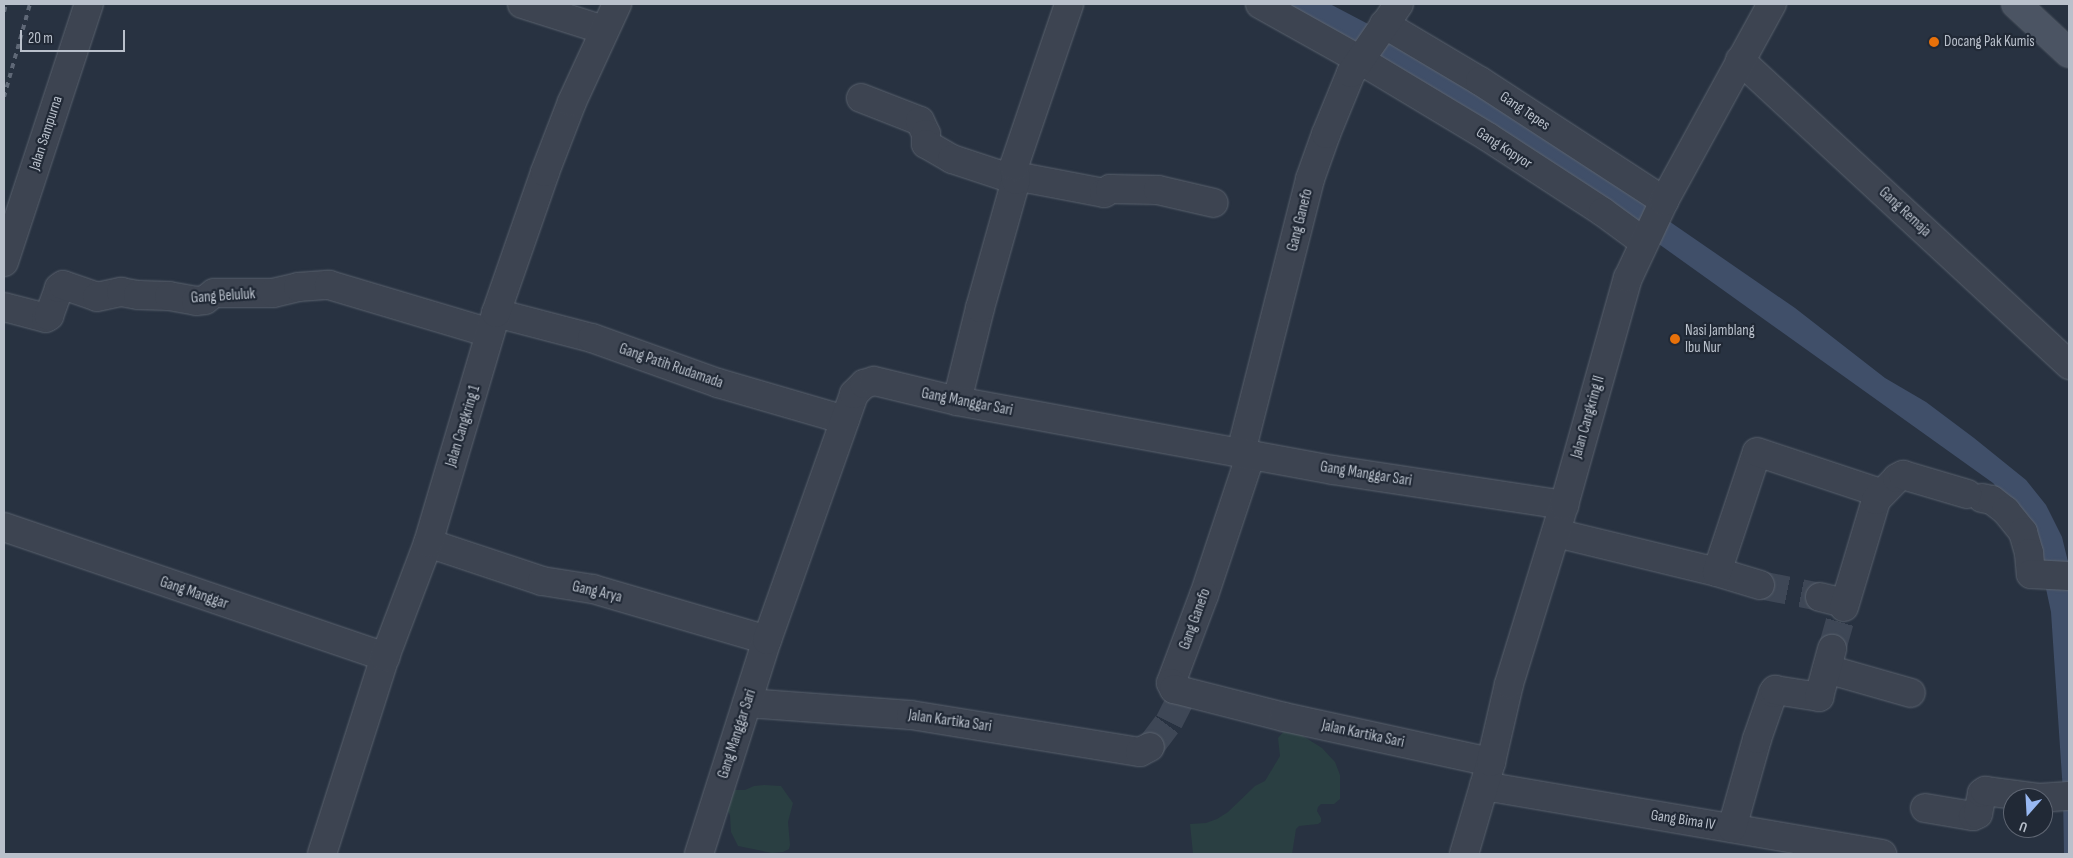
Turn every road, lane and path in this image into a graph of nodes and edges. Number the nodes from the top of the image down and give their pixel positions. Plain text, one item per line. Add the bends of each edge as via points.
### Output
1 (89, 4) edge
2 (522, 4) edge
3 (617, 4) edge
4 (1069, 4) edge
5 (1260, 4) edge
6 (1772, 4) edge
7 (2016, 4) edge
8 (1388, 19) edge
9 (604, 30) junction
10 (2069, 53) edge
11 (1362, 56) junction
12 (1740, 60) junction
13 (861, 98) dead end
14 (1509, 105) junction
15 (1489, 136) junction
16 (1016, 178) junction
17 (1214, 203) dead end
18 (1662, 206) junction
19 (1645, 240) junction
20 (4, 262) edge
21 (4, 307) edge
22 (493, 323) junction
23 (2069, 366) edge
24 (957, 401) junction
25 (845, 420) junction
26 (1246, 453) junction
27 (1880, 493) junction
28 (1564, 505) junction
29 (4, 527) edge
30 (1556, 533) junction
31 (428, 543) junction
32 (1717, 572) junction
33 (2056, 576) edge
34 (1760, 585) tunnel mouth
35 (1836, 602) tunnel mouth
36 (767, 640) junction
37 (385, 657) junction
38 (1911, 693) dead end
39 (1182, 696) joint
40 (747, 703) junction
41 (1150, 747) dead end
42 (1487, 774) junction
43 (2065, 796) edge
44 (1926, 808) dead end
45 (1732, 828) junction
46 (322, 854) edge
47 (699, 854) edge
48 (1464, 854) edge
49 (1882, 854) edge

1 - 20 street, Jalan Sampurna
2 - 9 street
3 - 9 street, Jalan Cangkring 1
4 - 16 street via 1014,166
5 - 11 street, Gang Kopyor
6 - 12 street, Jalan Cangkring II
7 - 10 main road
8 - 11 street, Gang Ganefo
8 - 14 street, Gang Tepes
9 - 22 street, Jalan Cangkring 1 via 545,172
11 - 15 street, Gang Kopyor
11 - 26 street, Gang Ganefo via 1343,91 1310,179
12 - 18 street, Jalan Cangkring II
12 - 23 street, Gang Remaja
13 - 16 street via 920,121 926,134 926,144 952,159
14 - 15 street
14 - 18 street, Gang Tepes
15 - 19 street, Gang Kopyor
16 - 17 street via 1104,193 1110,189 1158,190
16 - 24 street
18 - 19 street, Jalan Cangkring II
19 - 28 street, Jalan Cangkring II via 1628,278
21 - 22 street, Gang Beluluk via 46,318 50,316 59,288 63,285 97,296 121,292 196,301 205,300 214,293 273,293 329,285
22 - 25 street, Gang Patih Rudamada via 592,338 718,383
22 - 31 street, Jalan Cangkring 1
24 - 25 street, Gang Manggar Sari via 874,381 864,384 854,394
24 - 26 street, Gang Manggar Sari
25 - 36 street, Gang Manggar Sari
26 - 28 street, Gang Manggar Sari via 1333,470
26 - 39 street, Gang Ganefo via 1204,595 1171,683
27 - 32 street via 1759,451
27 - 33 street via 1903,475 1992,500 2023,532 2031,574
27 - 35 street
28 - 30 street, Jalan Cangkring II
29 - 37 street, Gang Manggar
30 - 32 street
30 - 42 street, Jalan Cangkring II via 1509,684
31 - 36 street, Gang Arya via 542,581 593,589
31 - 37 street, Jalan Cangkring 1
32 - 34 street
36 - 40 street, Gang Manggar Sari
37 - 46 street, Jalan Cangkring 1
38 - 45 street via 1830,659 1817,698 1775,690 1757,739
39 - 42 street, Jalan Kartika Sari
40 - 41 street, Jalan Kartika Sari via 911,715 1140,752
40 - 47 street, Gang Manggar Sari
42 - 45 street, Gang Bima IV
42 - 48 street, Jalan Cangkring II
43 - 44 street via 2039,798 1985,791 1978,814 1973,816
45 - 49 street, Gang Bima IV

